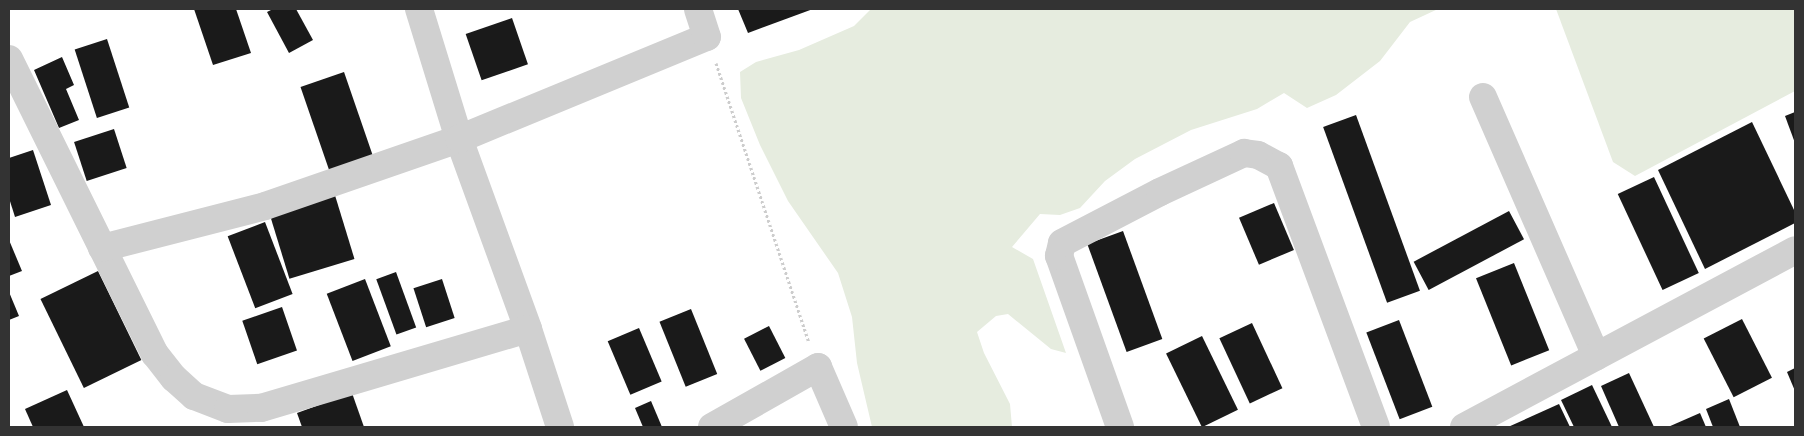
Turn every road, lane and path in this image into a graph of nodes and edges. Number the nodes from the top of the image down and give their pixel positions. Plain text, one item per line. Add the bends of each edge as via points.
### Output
1 (419, 9) edge
2 (698, 9) edge
3 (706, 37) junction
4 (9, 59) edge
5 (1483, 97) dead end
6 (459, 139) junction
7 (102, 248) junction
8 (1795, 250) edge
9 (528, 329) junction
10 (1596, 356) junction
11 (818, 367) junction
12 (560, 427) edge
13 (712, 427) edge
14 (844, 427) edge
15 (1120, 427) edge
16 (1376, 427) edge
17 (1464, 427) edge

1 - 6 street
2 - 3 street
3 - 6 street
3 - 11 path
4 - 7 street
5 - 10 street
6 - 7 street via 265,206
6 - 9 street
7 - 9 street via 155,354 194,396 228,409 261,408
8 - 10 street
9 - 12 street
10 - 17 street
11 - 13 street
11 - 14 street
15 - 16 street via 1059,256 1062,243 1143,200 1244,153 1258,155 1279,166

